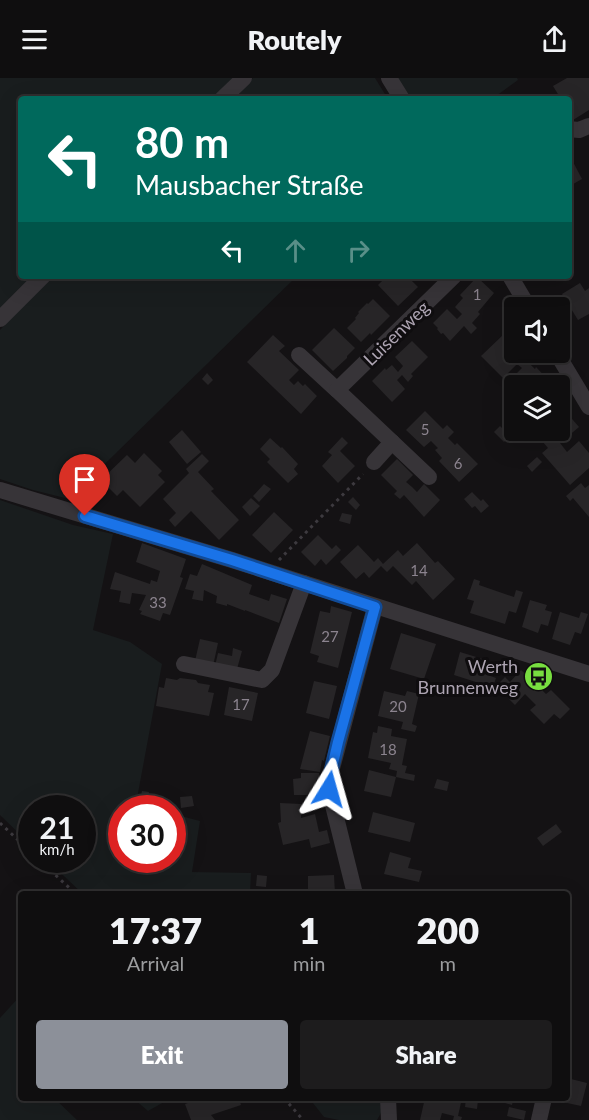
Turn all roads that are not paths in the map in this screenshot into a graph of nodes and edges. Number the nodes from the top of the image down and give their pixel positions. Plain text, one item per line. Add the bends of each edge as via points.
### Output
1 (244, 78) edge
2 (389, 78) edge
3 (225, 96) edge
4 (400, 96) edge
5 (589, 126) edge
6 (572, 129) edge
7 (40, 279) edge
8 (450, 279) edge
9 (512, 279) edge
10 (522, 297) edge
11 (0, 319) edge
12 (299, 355) dead end
13 (563, 363) edge
14 (338, 390) junction
15 (589, 407) edge
16 (392, 442) junction
17 (374, 462) road end
18 (429, 477) dead end
19 (0, 490) edge
20 (304, 583) junction
21 (375, 607) junction
22 (184, 664) dead end
23 (589, 674) edge
24 (354, 891) edge
25 (388, 1101) edge
26 (543, 1101) edge
27 (389, 1120) edge
28 (539, 1120) edge

1 - 3 street
2 - 4 street
5 - 6 street
7 - 11 street
8 - 14 street, Luisenweg
9 - 10 street
12 - 14 street
13 - 15 street
14 - 16 street
16 - 17 street
16 - 18 street
19 - 20 street
20 - 21 street
20 - 22 street via 272,670 262,680
21 - 23 street
21 - 24 street via 329,789
25 - 27 street
26 - 28 street

